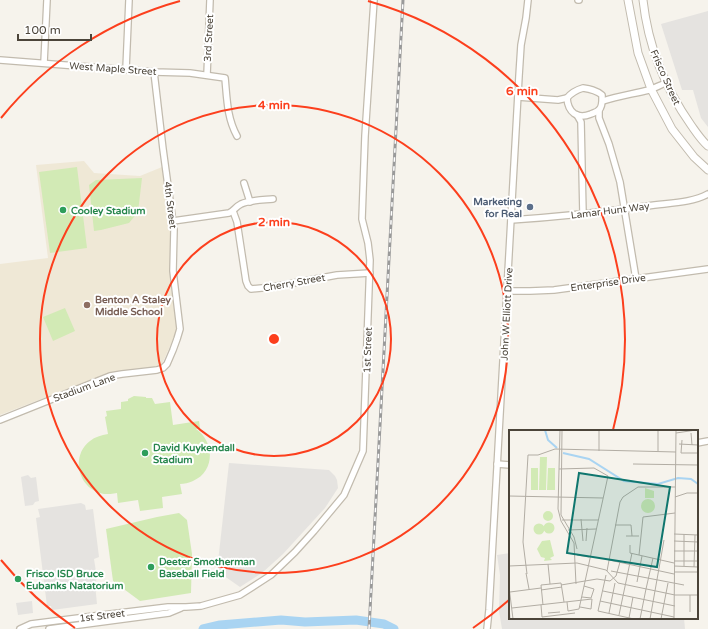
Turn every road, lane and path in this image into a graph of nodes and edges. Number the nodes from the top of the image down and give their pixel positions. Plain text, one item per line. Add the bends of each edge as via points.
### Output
1 (47, 0) edge
2 (129, 0) edge
3 (210, 0) edge
4 (374, 0) edge
5 (528, 0) edge
6 (628, 0) edge
7 (643, 0) edge
8 (0, 60) edge
9 (44, 63) junction
10 (126, 69) junction
11 (154, 72) junction
12 (207, 75) junction
13 (666, 83) junction
14 (651, 89) junction
15 (518, 97) junction
16 (568, 98) junction
17 (602, 98) junction
18 (558, 100) junction
19 (568, 106) junction
20 (599, 110) junction
21 (589, 114) junction
22 (577, 115) junction
23 (599, 118) junction
24 (581, 122) junction
25 (237, 136) dead end
26 (708, 146) edge
27 (708, 170) edge
28 (244, 183) dead end
29 (708, 194) edge
30 (273, 199) dead end
31 (250, 202) junction
32 (625, 209) junction
33 (233, 211) junction
34 (583, 214) junction
35 (511, 220) junction
36 (173, 221) junction
37 (708, 269) edge
38 (370, 273) junction
39 (636, 278) junction
40 (507, 291) junction
41 (177, 339) joint
42 (0, 420) edge
43 (708, 441) edge
44 (698, 443) edge
45 (497, 464) junction
46 (509, 465) edge
47 (186, 607) junction
48 (94, 616) junction
49 (95, 623) junction
50 (20, 629) edge
51 (49, 629) edge
52 (487, 629) edge

1 - 9 street
2 - 10 street
3 - 12 street, 3rd Street
4 - 38 street, 1st Street via 362,220 368,243
5 - 15 street, John W Elliott Drive via 521,46
6 - 14 street, Frisco Street via 638,53
7 - 13 street, Frisco Street via 652,47
8 - 9 street, West Maple Street
9 - 10 street, West Maple Street
10 - 11 street, West Maple Street
11 - 12 street, West Maple Street
11 - 36 street, 4th Street
12 - 25 street, West Maple Street via 225,78 229,115
13 - 14 street
13 - 26 street, Frisco Street via 681,111
14 - 17 street
14 - 27 street, Frisco Street via 672,129
15 - 18 street
15 - 35 street, John W Elliott Drive
16 - 17 street via 571,93 583,88 597,90
16 - 18 street
16 - 19 street
17 - 20 street
18 - 19 street
19 - 22 street
20 - 21 street
20 - 23 street
21 - 22 street
21 - 23 street
21 - 24 street
22 - 24 street
23 - 32 street via 620,182
24 - 34 street
28 - 31 street
29 - 32 street, Lamar Hunt Way via 688,201
30 - 31 street
31 - 33 street via 236,207
32 - 34 street, Lamar Hunt Way
32 - 39 street
33 - 36 street
33 - 38 street, Cherry Street via 246,281 251,288 272,287 337,275
34 - 35 street, Lamar Hunt Way
35 - 40 street, John W Elliott Drive
36 - 41 street, 4th Street via 173,271 180,329
37 - 39 street, Enterprise Drive
38 - 47 street, 1st Street via 363,451 344,496 300,547 271,575 240,595 201,606
39 - 40 street, Enterprise Drive via 554,290
40 - 45 street, John W Elliott Drive
41 - 42 street, Stadium Lane via 163,368 110,376
43 - 44 street
45 - 46 street
45 - 52 street, John W Elliott Drive
47 - 48 street, 1st Street
47 - 49 street, 1st Street
48 - 49 street
48 - 50 street, 1st Street via 31,624
49 - 51 street, 1st Street

